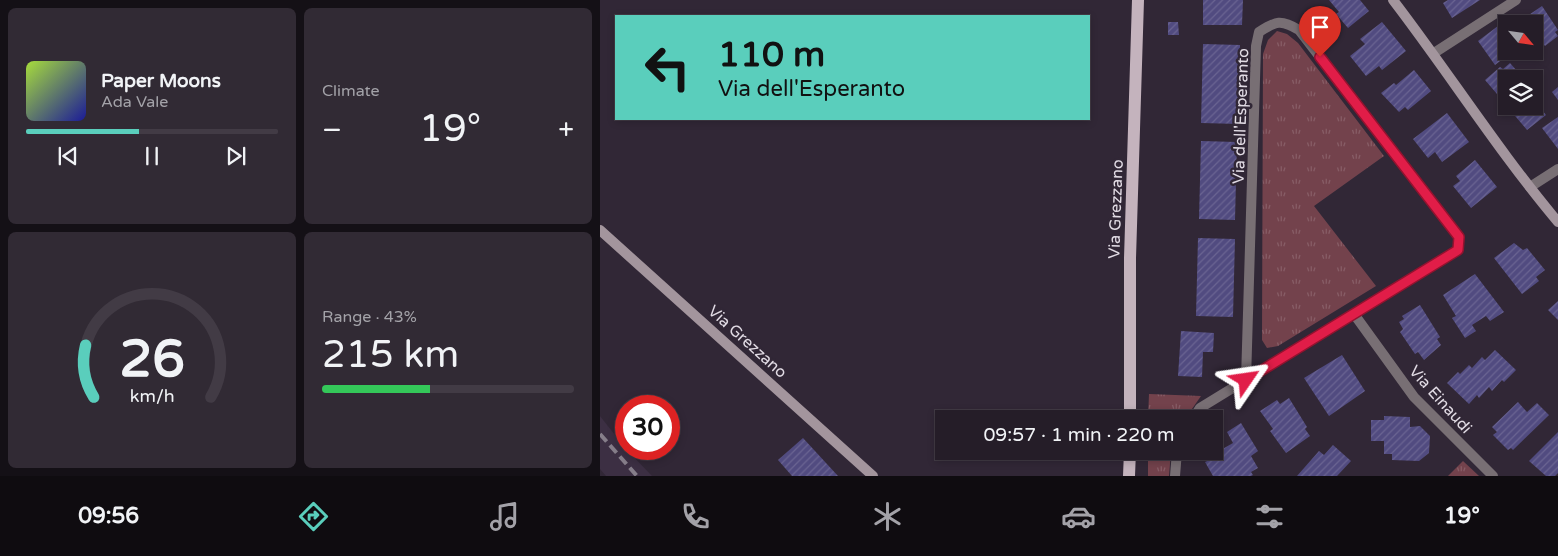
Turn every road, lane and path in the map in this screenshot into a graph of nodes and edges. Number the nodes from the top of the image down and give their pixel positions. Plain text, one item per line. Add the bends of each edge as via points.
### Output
1 (1138, 0) edge
2 (1393, 0) edge
3 (1516, 0) edge
4 (1434, 53) junction
5 (1558, 169) edge
6 (1530, 187) junction
7 (1558, 222) edge
8 (600, 230) edge
9 (1354, 314) junction
10 (1246, 380) junction
11 (1130, 410) edge
12 (1199, 410) edge
13 (1130, 460) edge
14 (1177, 460) edge
15 (873, 476) edge
16 (1130, 476) edge
17 (1175, 476) edge
18 (1493, 476) edge

1 - 11 main road, Via Grezzano via 1130,258
2 - 4 street
3 - 4 street
4 - 6 street
5 - 6 street
6 - 7 street
8 - 15 street, Via Grezzano
9 - 10 street, Via dell'Esperanto
9 - 10 street, Via dell'Esperanto via 1458,250 1459,237 1299,30 1286,22 1272,23 1259,32 1256,46
9 - 18 street, Via Einaudi via 1414,397
10 - 12 street, Via dell'Esperanto
13 - 16 main road
14 - 17 street

